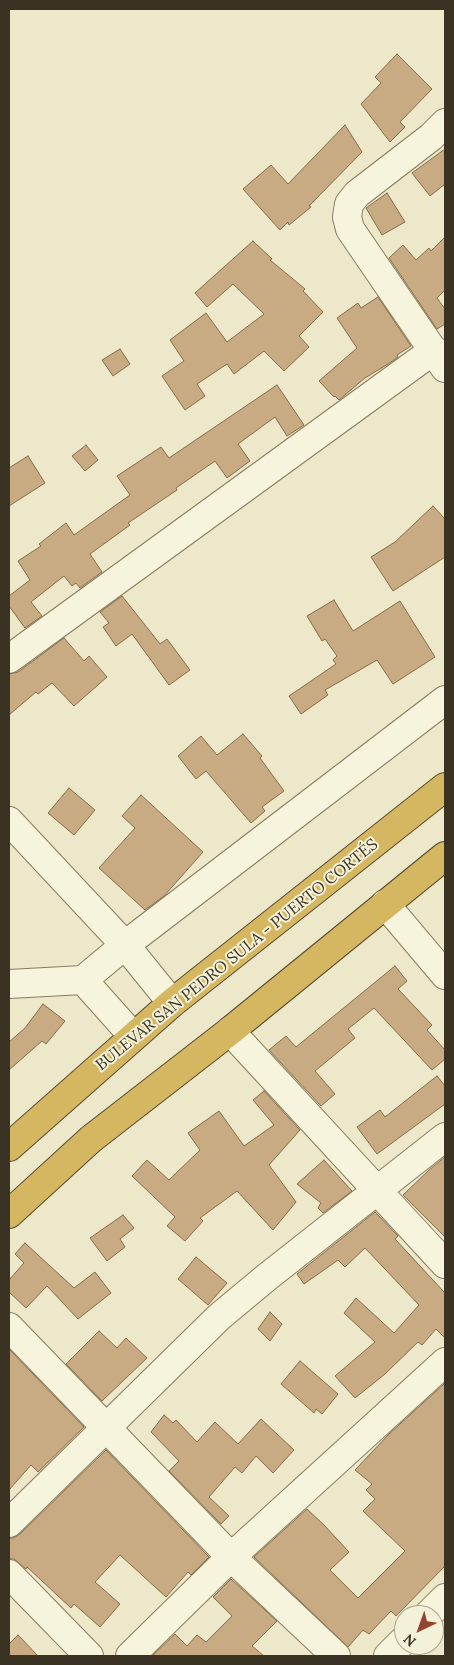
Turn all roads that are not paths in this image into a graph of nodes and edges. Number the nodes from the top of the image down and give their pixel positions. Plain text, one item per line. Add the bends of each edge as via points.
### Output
1 (445, 122) edge
2 (439, 359) edge
3 (9, 659) edge
4 (445, 700) edge
5 (445, 787) edge
6 (9, 821) edge
7 (445, 856) edge
8 (386, 904) junction
9 (125, 945) junction
10 (445, 975) edge
11 (83, 980) junction
12 (9, 984) edge
13 (172, 1003) junction
14 (230, 1031) junction
15 (133, 1036) junction
16 (445, 1137) edge
17 (9, 1147) edge
18 (377, 1191) junction
19 (9, 1214) edge
20 (445, 1264) edge
21 (9, 1327) edge
22 (445, 1362) edge
23 (106, 1427) junction
24 (9, 1523) edge
25 (231, 1557) junction
26 (9, 1574) edge
27 (89, 1656) edge
28 (130, 1656) edge
29 (336, 1656) edge

1 - 2 street via 431,137 356,194 349,204 347,217 350,229
2 - 3 street
4 - 9 street
5 - 13 highway, BULEVAR SAN PEDRO SULA - PUERTO CORTÉS
6 - 9 street
7 - 8 highway
8 - 10 street
8 - 14 highway
9 - 11 street
9 - 13 street
11 - 12 street
11 - 15 street
13 - 15 highway, BULEVAR SAN PEDRO SULA - PUERTO CORTÉS
14 - 18 street
14 - 19 highway via 91,1139
15 - 17 highway, BULEVAR SAN PEDRO SULA - PUERTO CORTÉS
16 - 18 street
18 - 20 street
18 - 23 street via 219,1317
21 - 23 street
22 - 25 street
23 - 24 street
23 - 25 street
25 - 28 street
25 - 29 street
26 - 27 street

